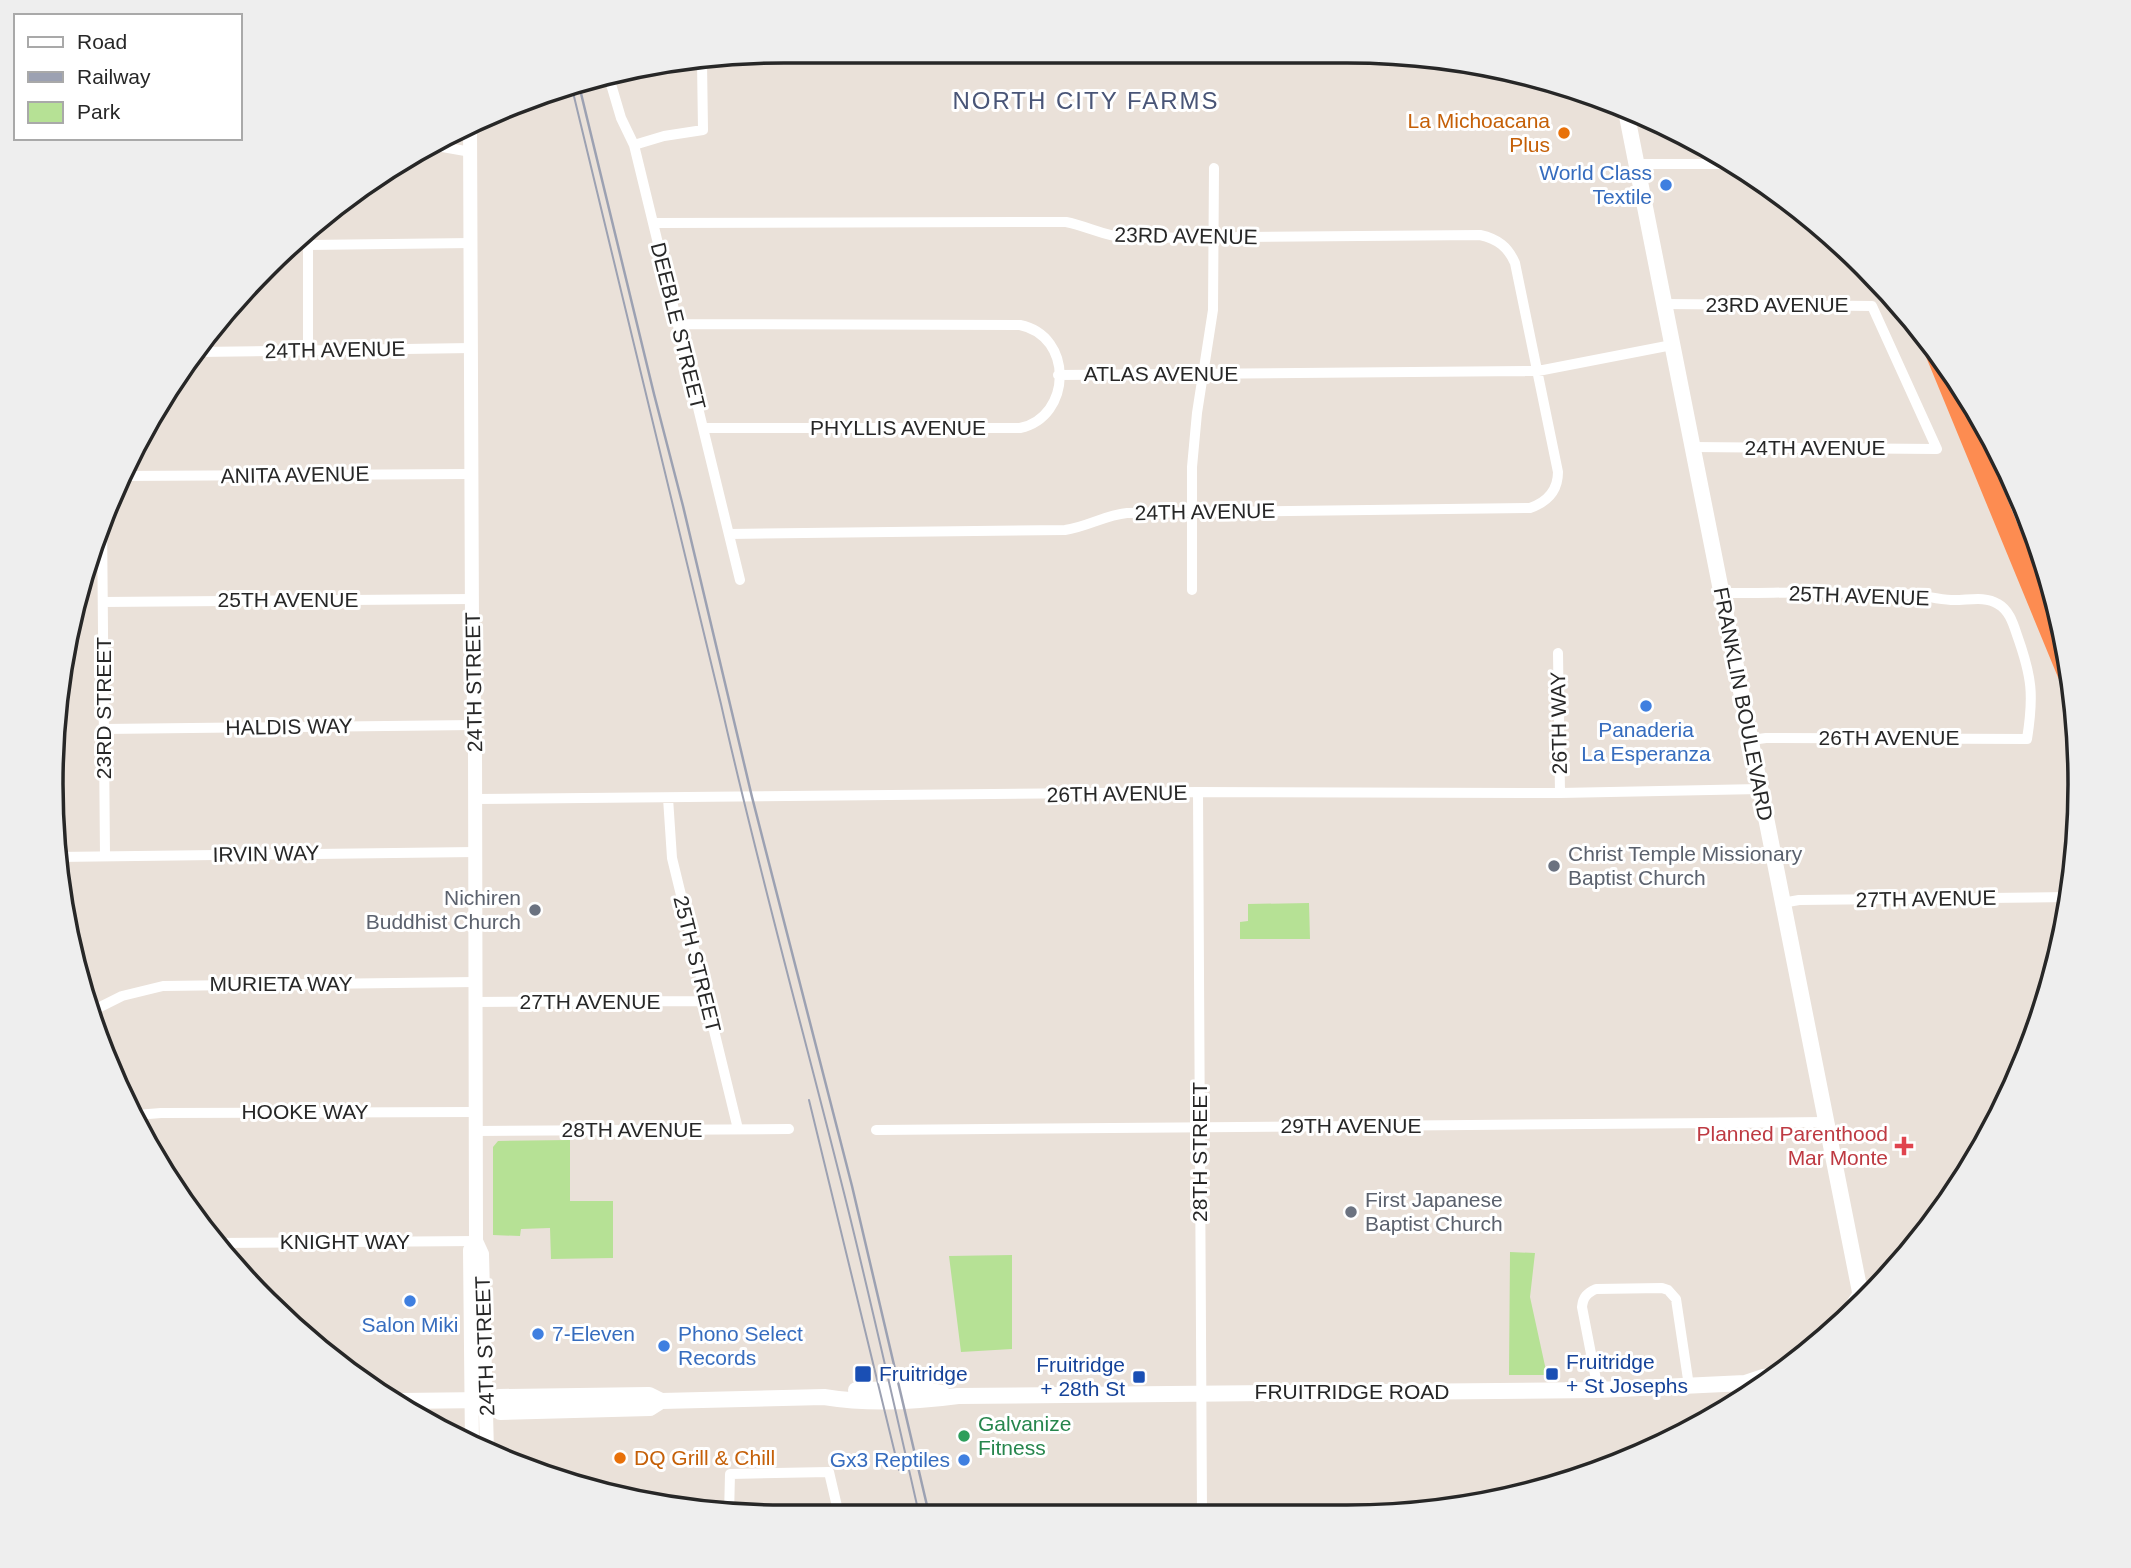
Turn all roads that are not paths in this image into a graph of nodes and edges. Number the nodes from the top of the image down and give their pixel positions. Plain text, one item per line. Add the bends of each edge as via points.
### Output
1 (702, 68) edge
2 (611, 85) edge
3 (1628, 120) edge
4 (470, 135) edge
5 (634, 145) junction
6 (446, 148) edge
7 (471, 152) junction
8 (1636, 164) junction
9 (1714, 164) edge
10 (1214, 168) dead end
11 (654, 223) junction
12 (1215, 237) junction
13 (311, 240) edge
14 (308, 243) edge
15 (471, 243) junction
16 (1664, 304) junction
17 (678, 324) junction
18 (1672, 345) junction
19 (472, 348) junction
20 (308, 351) junction
21 (207, 352) edge
22 (1538, 371) junction
23 (1204, 374) junction
24 (1058, 375) junction
25 (1953, 394) edge
26 (703, 428) junction
27 (1693, 447) junction
28 (1937, 449) joint
29 (471, 474) junction
30 (132, 476) edge
31 (1191, 512) junction
32 (729, 534) junction
33 (102, 548) edge
34 (740, 580) dead end
35 (1192, 590) dead end
36 (1721, 593) junction
37 (472, 599) junction
38 (103, 602) junction
39 (2052, 636) edge
40 (1558, 653) dead end
41 (475, 724) junction
42 (104, 729) junction
43 (2027, 739) joint
44 (1751, 740) junction
45 (1760, 789) junction
46 (1198, 792) junction
47 (1560, 793) junction
48 (668, 798) junction
49 (475, 799) junction
50 (475, 852) junction
51 (105, 856) junction
52 (67, 857) edge
53 (2059, 897) edge
54 (1782, 903) junction
55 (475, 982) junction
56 (707, 1001) junction
57 (474, 1003) junction
58 (99, 1008) edge
59 (475, 1112) junction
60 (143, 1114) edge
61 (1826, 1122) junction
62 (1200, 1128) junction
63 (737, 1129) junction
64 (789, 1129) dead end
65 (876, 1130) dead end
66 (475, 1131) junction
67 (476, 1241) junction
68 (228, 1242) edge
69 (1860, 1291) edge
70 (1745, 1385) edge
71 (1689, 1386) junction
72 (1598, 1390) junction
73 (1201, 1394) junction
74 (479, 1400) junction
75 (412, 1401) edge
76 (474, 1435) edge
77 (485, 1440) edge
78 (729, 1502) edge
79 (837, 1505) edge
80 (1202, 1505) edge

1 - 5 street via 702,130
2 - 5 street, DEEBLE STREET
3 - 8 main road, FRANKLIN BOULEVARD
4 - 7 street, 24TH STREET
5 - 11 street, DEEBLE STREET
6 - 7 street
7 - 15 street, 24TH STREET
8 - 9 street
8 - 16 main road, FRANKLIN BOULEVARD
10 - 12 street
11 - 12 street, 23RD AVENUE via 1066,222 1117,237
11 - 17 street, DEEBLE STREET
12 - 22 street, 23RD AVENUE via 1489,237 1504,246 1515,264
12 - 23 street via 1213,310
13 - 15 street
14 - 20 street
15 - 19 street, 24TH STREET
16 - 18 main road, FRANKLIN BOULEVARD
16 - 28 street, 23RD AVENUE via 1872,306
17 - 24 street, ATLAS AVENUE via 1020,325 1048,339 1057,357
17 - 26 street, DEEBLE STREET
18 - 22 street, ATLAS AVENUE
18 - 27 main road, FRANKLIN BOULEVARD
19 - 20 street, 24TH AVENUE
19 - 29 street, 24TH STREET
20 - 21 street, 24TH AVENUE
22 - 23 street, ATLAS AVENUE
22 - 31 street, 24TH AVENUE via 1558,472 1555,488 1539,505
23 - 24 street, ATLAS AVENUE
23 - 31 street via 1194,440
24 - 26 street, PHYLLIS AVENUE via 1057,396 1050,410 1037,422 1020,428
25 - 39 highway
26 - 32 street, DEEBLE STREET
27 - 28 street, 24TH AVENUE
27 - 36 main road, FRANKLIN BOULEVARD
29 - 30 street, ANITA AVENUE
29 - 37 street, 24TH STREET
31 - 32 street, 24TH AVENUE via 1116,514 1065,530
31 - 35 street
32 - 34 street, DEEBLE STREET
33 - 38 street, 23RD STREET
36 - 43 street, 25TH AVENUE via 1899,593 1996,603 2011,620 2028,665 2032,686
36 - 44 main road, FRANKLIN BOULEVARD
37 - 38 street, 25TH AVENUE
37 - 41 street, 24TH STREET
38 - 42 street, 23RD STREET
40 - 47 street, 26TH WAY
41 - 42 street, HALDIS WAY
41 - 49 street, 24TH STREET
42 - 51 street, 23RD STREET
43 - 44 street, 26TH AVENUE
44 - 45 main road, FRANKLIN BOULEVARD
45 - 47 street, 26TH AVENUE
45 - 54 main road, FRANKLIN BOULEVARD
46 - 47 street, 26TH AVENUE
46 - 48 street, 26TH AVENUE
46 - 62 street, 28TH STREET
48 - 49 street, 26TH AVENUE
48 - 56 street, 25TH STREET via 672,858
49 - 50 street, 24TH STREET
50 - 51 street, IRVIN WAY
50 - 55 street, 24TH STREET
51 - 52 street, IRVIN WAY
53 - 54 street, 27TH AVENUE
54 - 61 main road, FRANKLIN BOULEVARD
55 - 57 street, 24TH STREET
55 - 58 street, MURIETA WAY via 163,986 122,996
56 - 57 street, 27TH AVENUE
56 - 63 street, 25TH STREET
57 - 59 street, 24TH STREET
59 - 60 street, HOOKE WAY
59 - 66 street, 24TH STREET
61 - 62 street, 29TH AVENUE
61 - 69 main road, FRANKLIN BOULEVARD
62 - 65 street, 29TH AVENUE
62 - 73 street, 28TH STREET
63 - 64 street, 28TH AVENUE
63 - 66 street, 28TH AVENUE
66 - 67 street, 24TH STREET
67 - 68 street, KNIGHT WAY
67 - 74 street, 24TH STREET via 482,1254
70 - 71 main road, FRUITRIDGE ROAD
71 - 72 main road, FRUITRIDGE ROAD
71 - 72 street via 1673,1294 1662,1288 1596,1289 1584,1297 1582,1307
72 - 73 main road, FRUITRIDGE ROAD
73 - 74 main road, FRUITRIDGE ROAD via 662,1401 650,1408 500,1412
73 - 80 street, 28TH STREET
74 - 75 main road, FRUITRIDGE ROAD
74 - 76 street, 24TH STREET
74 - 77 street, 24TH STREET
78 - 79 street via 730,1474 829,1472

